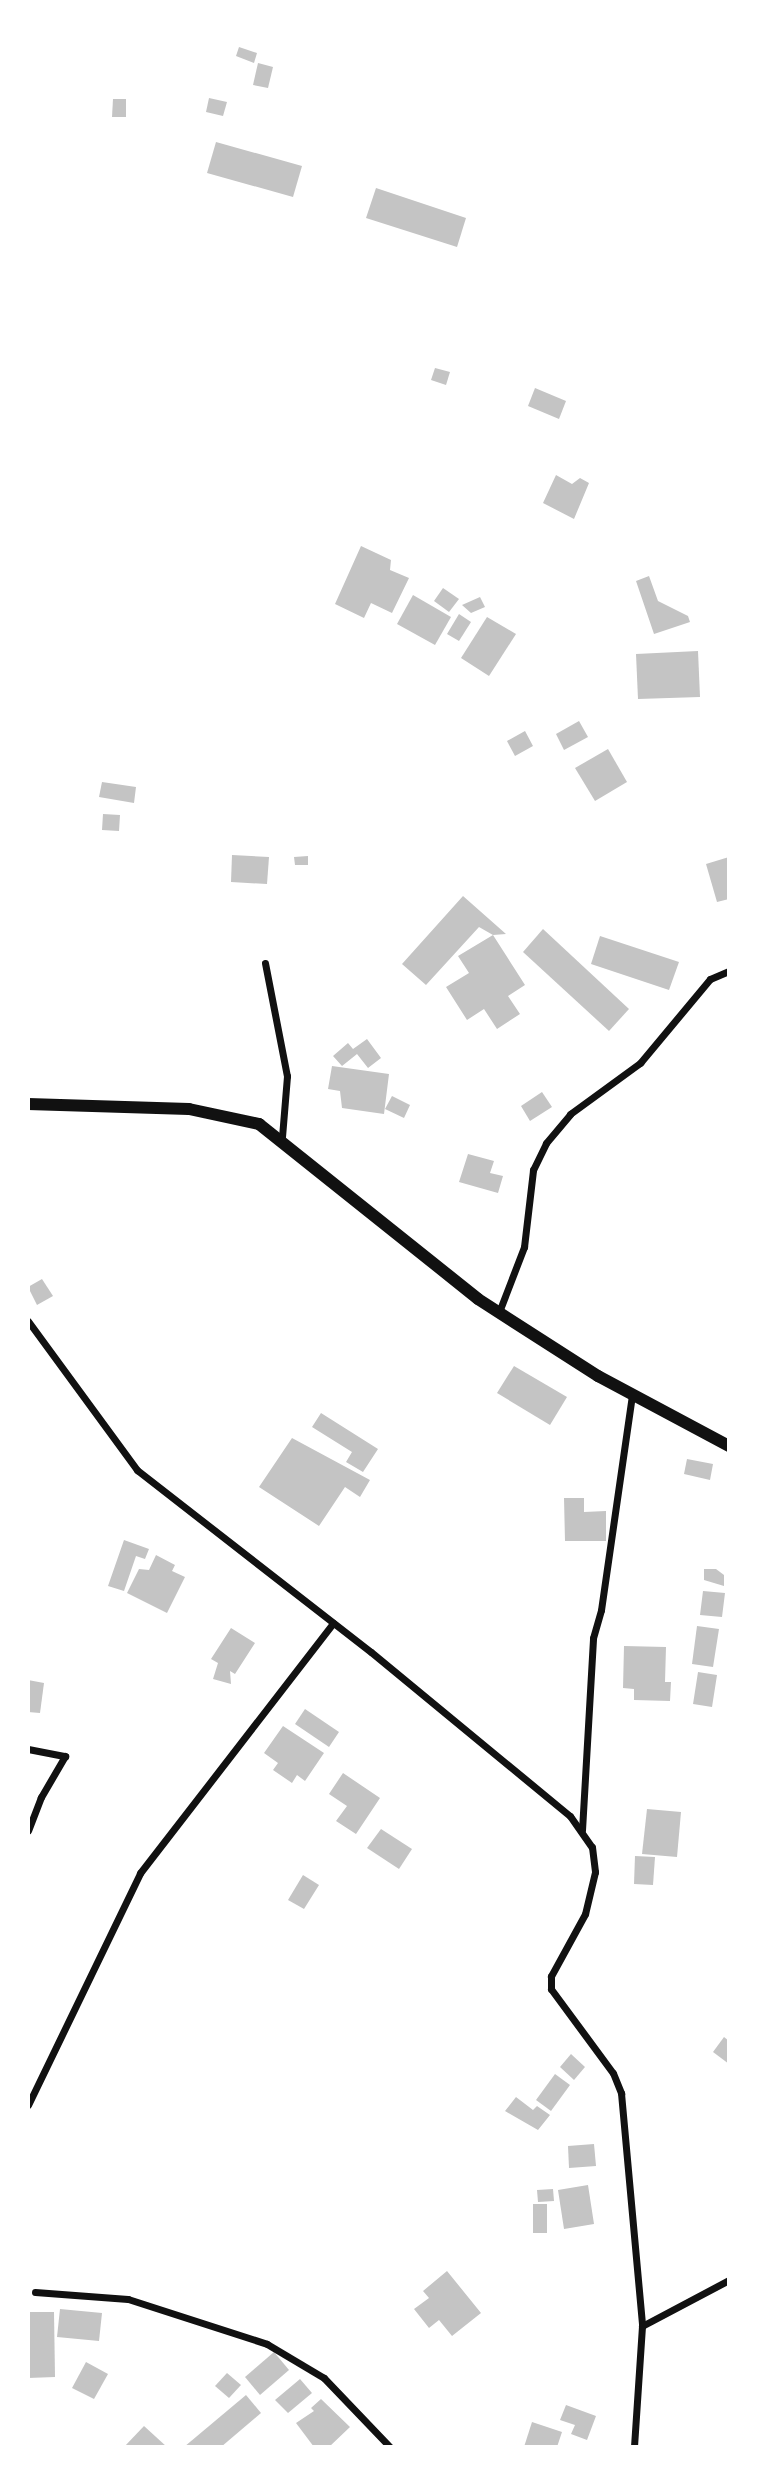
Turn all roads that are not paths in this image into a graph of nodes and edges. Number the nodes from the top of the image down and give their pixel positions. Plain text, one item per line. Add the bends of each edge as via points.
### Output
1 (265, 963) dead end
2 (729, 971) edge
3 (28, 1104) edge
4 (282, 1137) junction
5 (499, 1312) junction
6 (28, 1321) edge
7 (632, 1393) junction
8 (729, 1446) edge
9 (334, 1623) junction
10 (28, 1749) edge
11 (582, 1830) junction
12 (28, 1831) edge
13 (28, 2105) edge
14 (729, 2280) edge
15 (35, 2292) dead end
16 (642, 2326) junction
17 (390, 2447) edge
18 (634, 2447) edge

1 - 4 street via 287,1076
2 - 5 street via 710,979 640,1063 570,1114 546,1143 534,1170 524,1247
3 - 4 street via 190,1109 238,1116
4 - 5 street
5 - 7 street
6 - 9 street via 128,1461
7 - 8 street
7 - 11 street via 601,1610 593,1637
9 - 11 street
9 - 13 street via 140,1873
10 - 12 street via 65,1756
11 - 16 street via 592,1847 595,1872 585,1914 551,1976 551,1989 613,2073 621,2093
14 - 16 street
15 - 17 street via 128,2299 267,2344 324,2378
16 - 18 street

